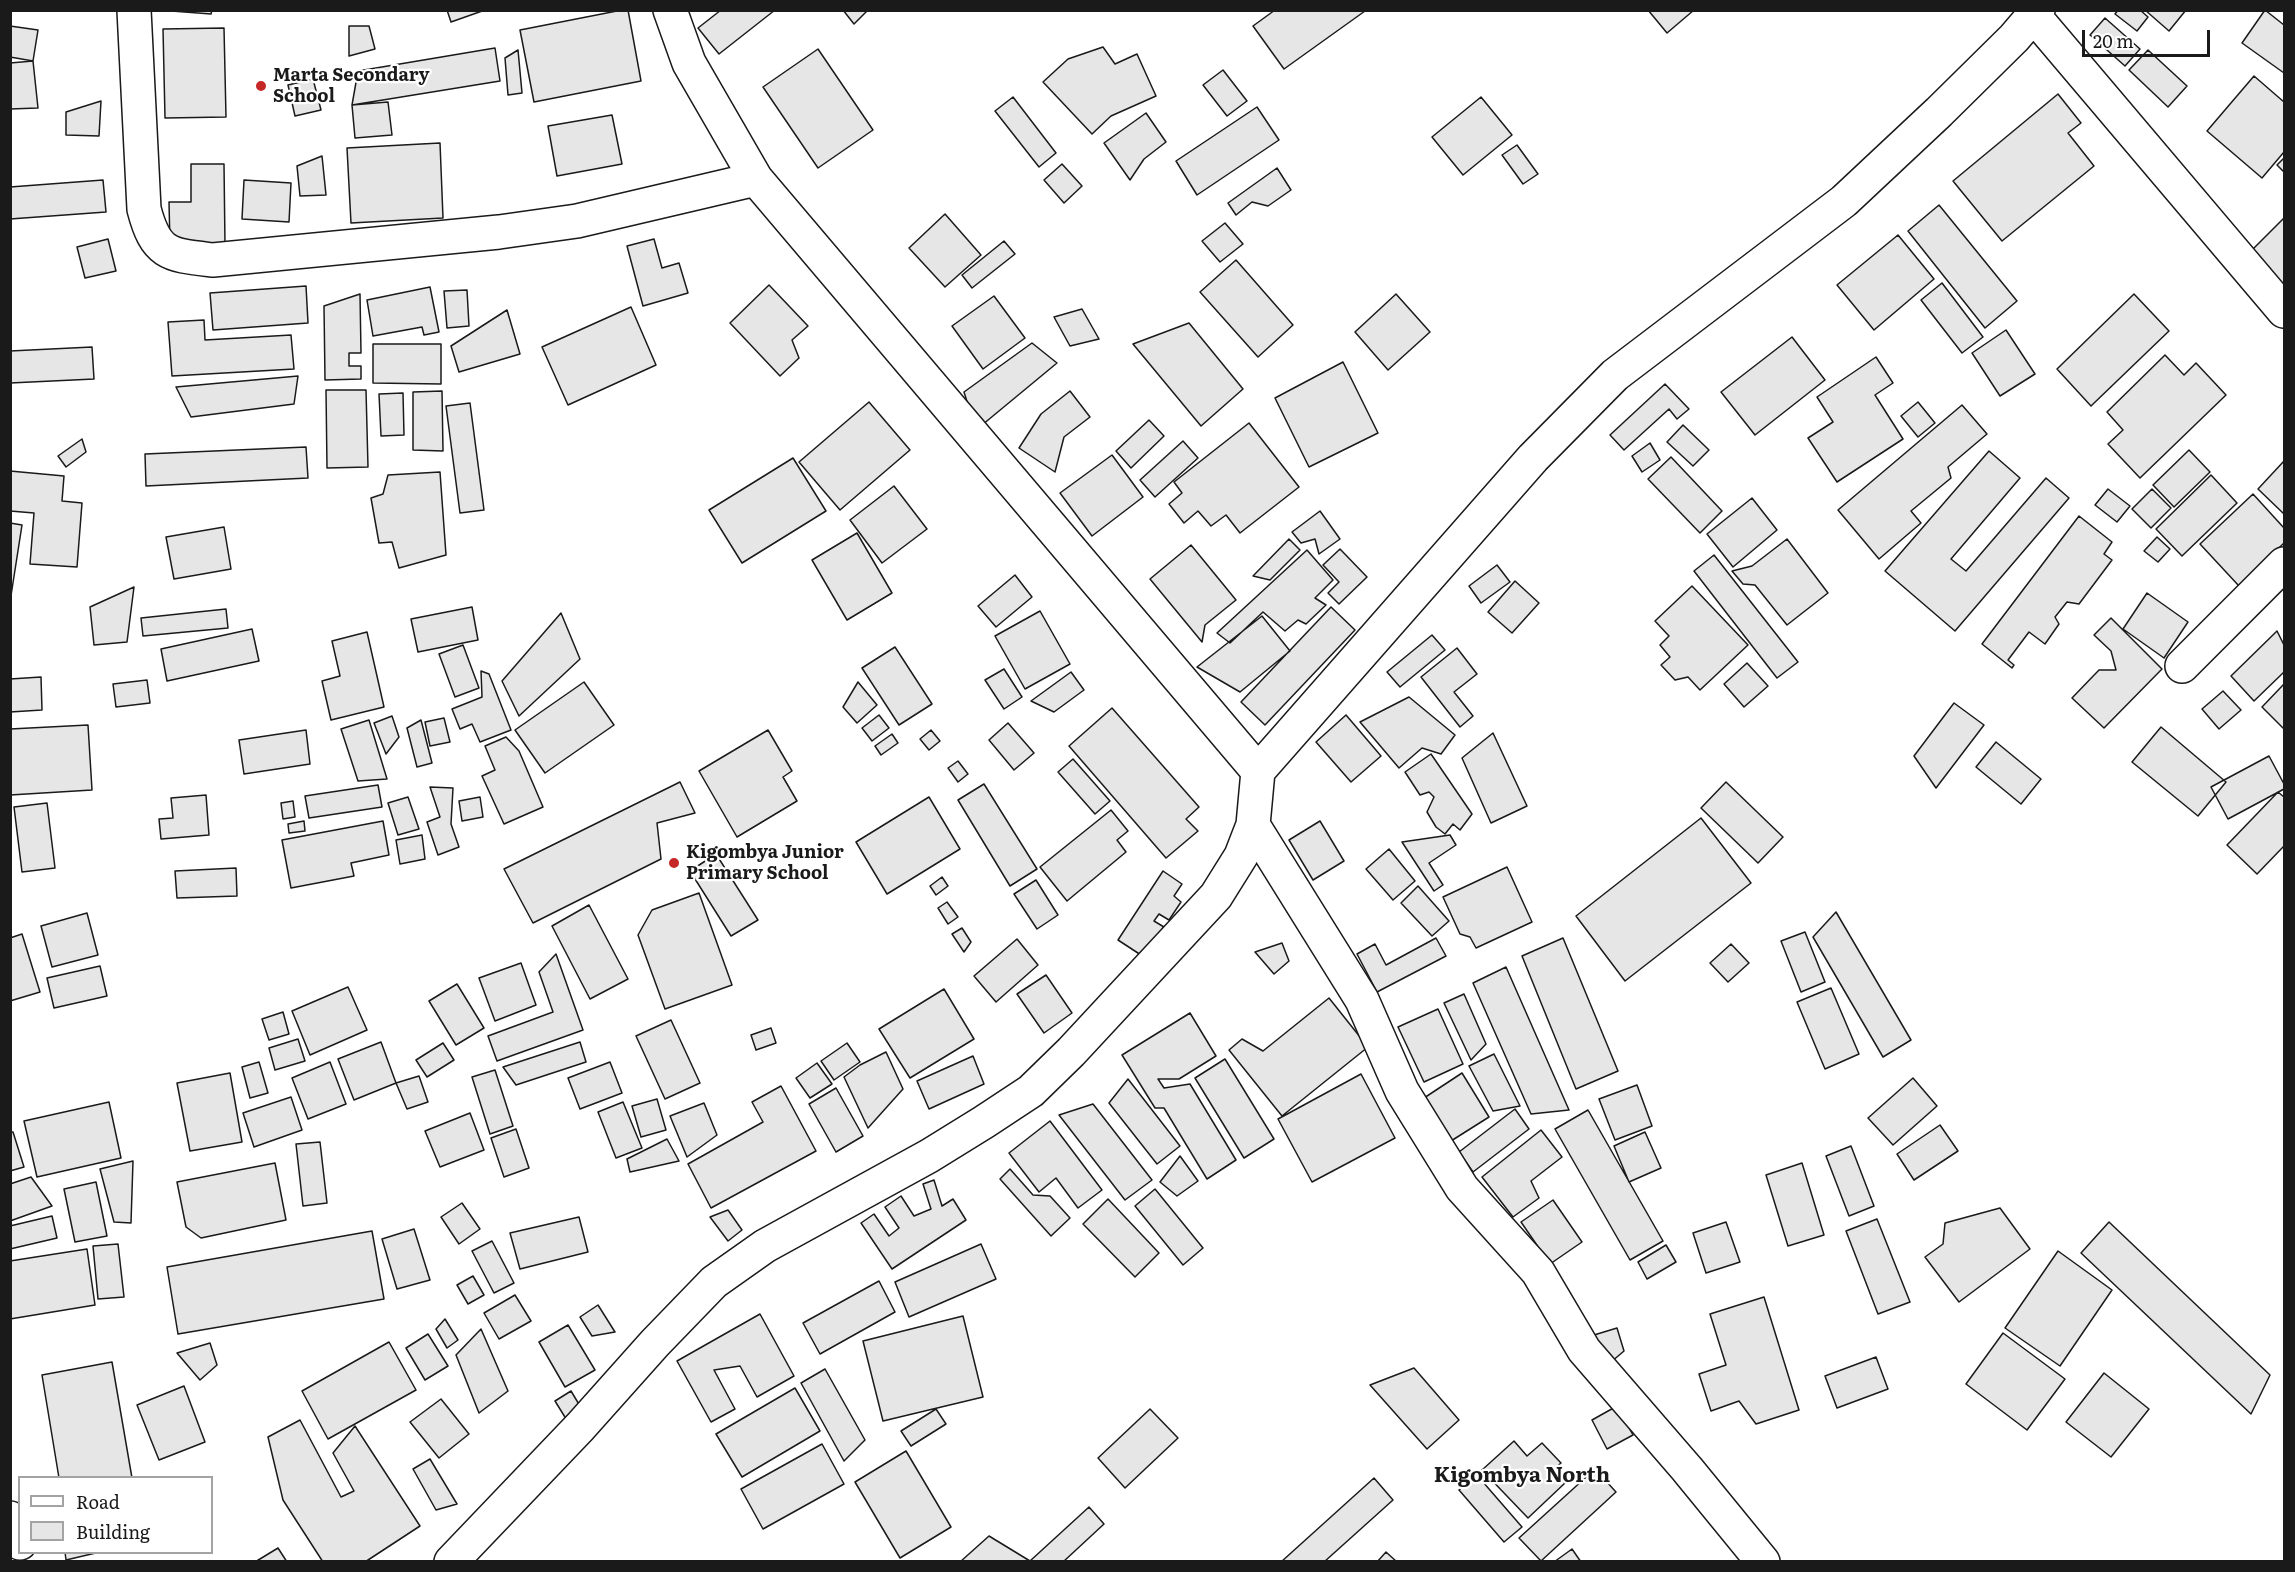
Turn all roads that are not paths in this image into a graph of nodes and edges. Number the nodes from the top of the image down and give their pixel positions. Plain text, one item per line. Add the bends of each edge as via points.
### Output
1 (134, 10) edge
2 (670, 10) edge
3 (2036, 13) edge
4 (756, 179) junction
5 (2284, 311) edge
6 (2284, 564) edge
7 (2182, 666) dead end
8 (1258, 771) junction
9 (1253, 825) junction
10 (10, 1518) edge
11 (18, 1538) edge
12 (451, 1562) edge
13 (1763, 1562) edge

1 - 4 main road via 144,209 150,232 162,248 182,257 213,260 566,223
2 - 4 main road via 689,63
3 - 5 main road
3 - 8 main road via 1844,201 1615,375 1533,458
4 - 8 main road
6 - 7 main road
8 - 9 main road
9 - 12 main road via 1241,856 1216,896 1031,1091 929,1155 765,1246 714,1282
9 - 13 main road via 1362,1000 1402,1091 1462,1188 1538,1272 1584,1350
10 - 11 main road

